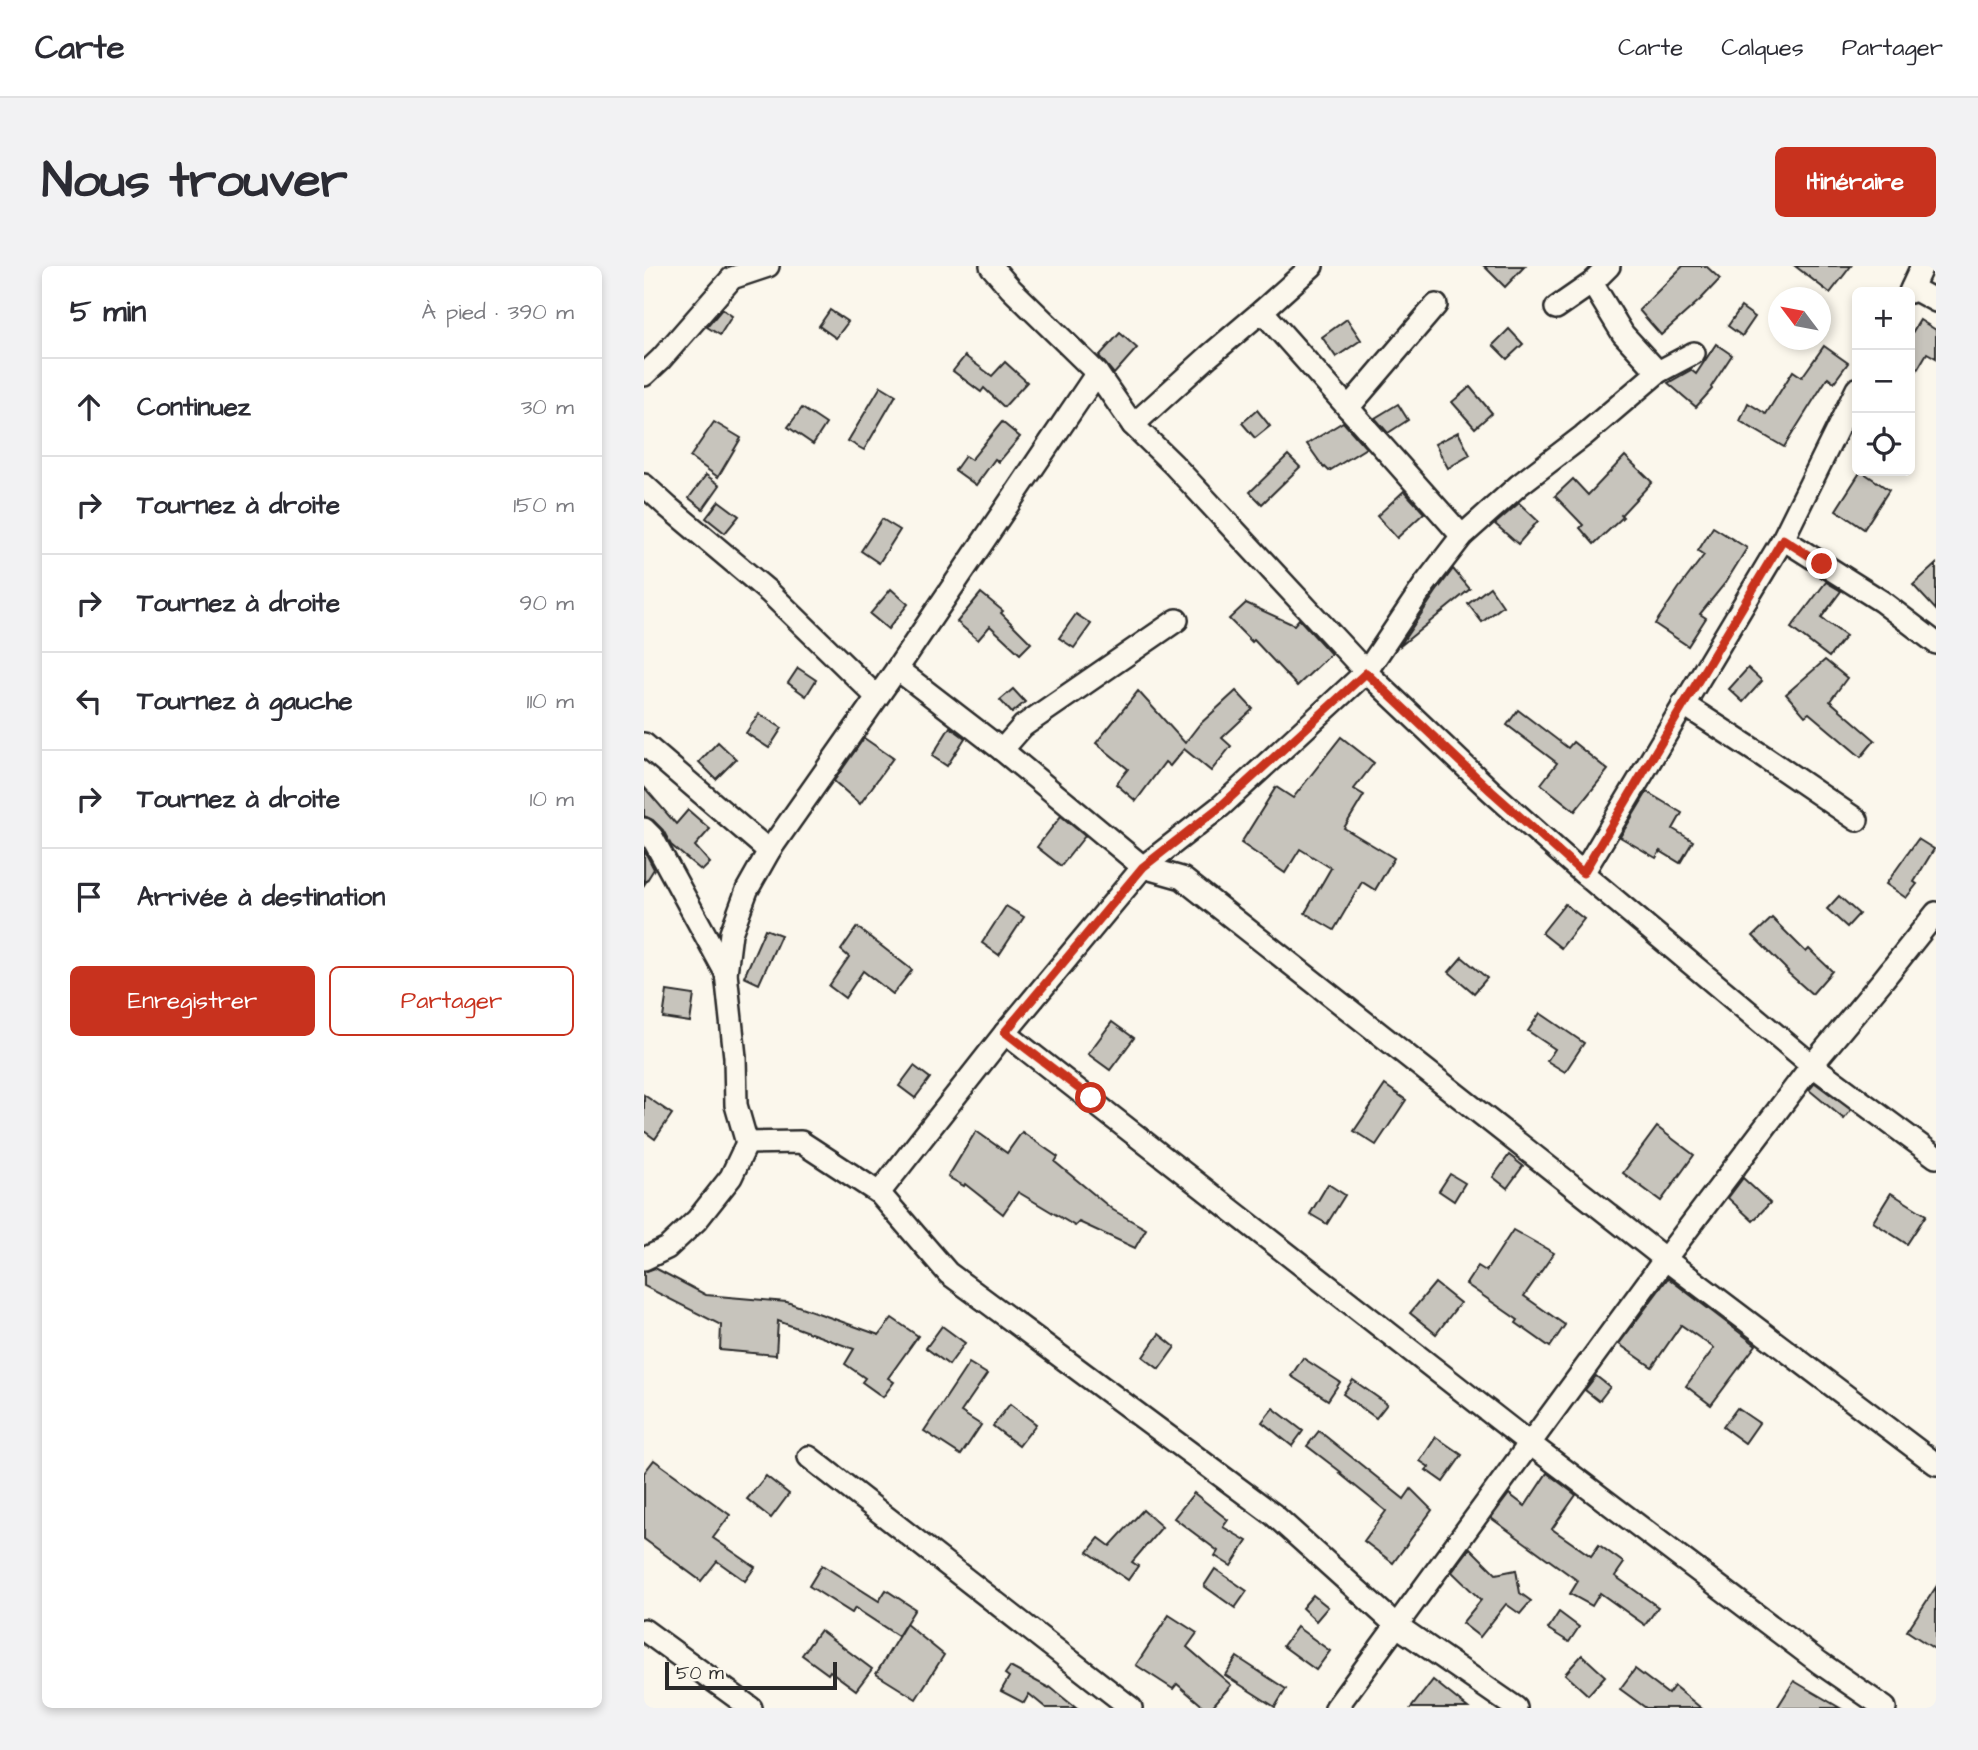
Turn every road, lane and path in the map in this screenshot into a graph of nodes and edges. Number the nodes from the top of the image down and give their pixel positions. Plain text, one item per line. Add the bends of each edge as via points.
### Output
1 (768, 266) edge
2 (991, 266) edge
3 (1312, 266) edge
4 (1609, 266) edge
5 (1922, 266) edge
6 (724, 272) edge
7 (1592, 282) junction
8 (1912, 287) edge
9 (1915, 292) edge
10 (1936, 301) edge
11 (1436, 305) dead end
12 (1556, 308) dead end
13 (1262, 311) junction
14 (1695, 353) dead end
15 (1658, 372) junction
16 (1097, 373) junction
17 (644, 375) edge
18 (1852, 399) edge
19 (1348, 408) junction
20 (1133, 425) junction
21 (644, 485) edge
22 (1462, 536) junction
23 (1783, 539) junction
24 (1177, 620) dead end
25 (1936, 643) edge
26 (897, 669) junction
27 (1366, 673) junction
28 (877, 697) junction
29 (1683, 704) junction
30 (644, 744) edge
31 (1002, 750) junction
32 (1857, 820) dead end
33 (644, 829) edge
34 (769, 851) junction
35 (1143, 867) junction
36 (1583, 873) junction
37 (1936, 913) edge
38 (726, 972) junction
39 (1005, 1032) junction
40 (1812, 1065) junction
41 (747, 1143) junction
42 (1936, 1157) edge
43 (879, 1193) junction
44 (1665, 1258) junction
45 (644, 1259) edge
46 (1529, 1443) junction
47 (809, 1457) dead end
48 (1936, 1464) edge
49 (1396, 1625) junction
50 (644, 1630) edge
51 (751, 1708) edge
52 (1130, 1708) edge
53 (1336, 1708) edge
54 (1516, 1708) edge
55 (1885, 1708) edge

1 - 6 street
2 - 16 street
3 - 13 street
4 - 7 street
5 - 8 street
6 - 17 street via 662,359
7 - 12 street
7 - 15 street via 1623,334
9 - 10 street
11 - 19 street
13 - 19 street
13 - 20 street
14 - 15 street
15 - 22 street
16 - 20 street
16 - 26 street
18 - 23 street
19 - 22 street
20 - 27 street
21 - 28 street via 769,592
22 - 27 street
23 - 25 street via 1881,601
23 - 29 street
24 - 31 street via 1023,726
26 - 28 street
26 - 31 street
27 - 35 street via 1221,806
27 - 36 street
28 - 34 street
29 - 32 street
29 - 36 street
30 - 34 street
31 - 35 street
33 - 38 street
34 - 38 street via 747,890 731,933
35 - 39 street
35 - 44 street via 1182,878
36 - 40 street
37 - 40 street
38 - 41 street via 736,1105
39 - 43 street
39 - 46 street
40 - 42 street
40 - 44 street
41 - 43 street via 801,1143
41 - 45 street via 731,1177 697,1220 667,1248
43 - 49 street via 948,1273 1274,1515
44 - 46 street
44 - 48 street
46 - 49 street
46 - 55 street
47 - 52 street
49 - 53 street
49 - 54 street
50 - 51 street

